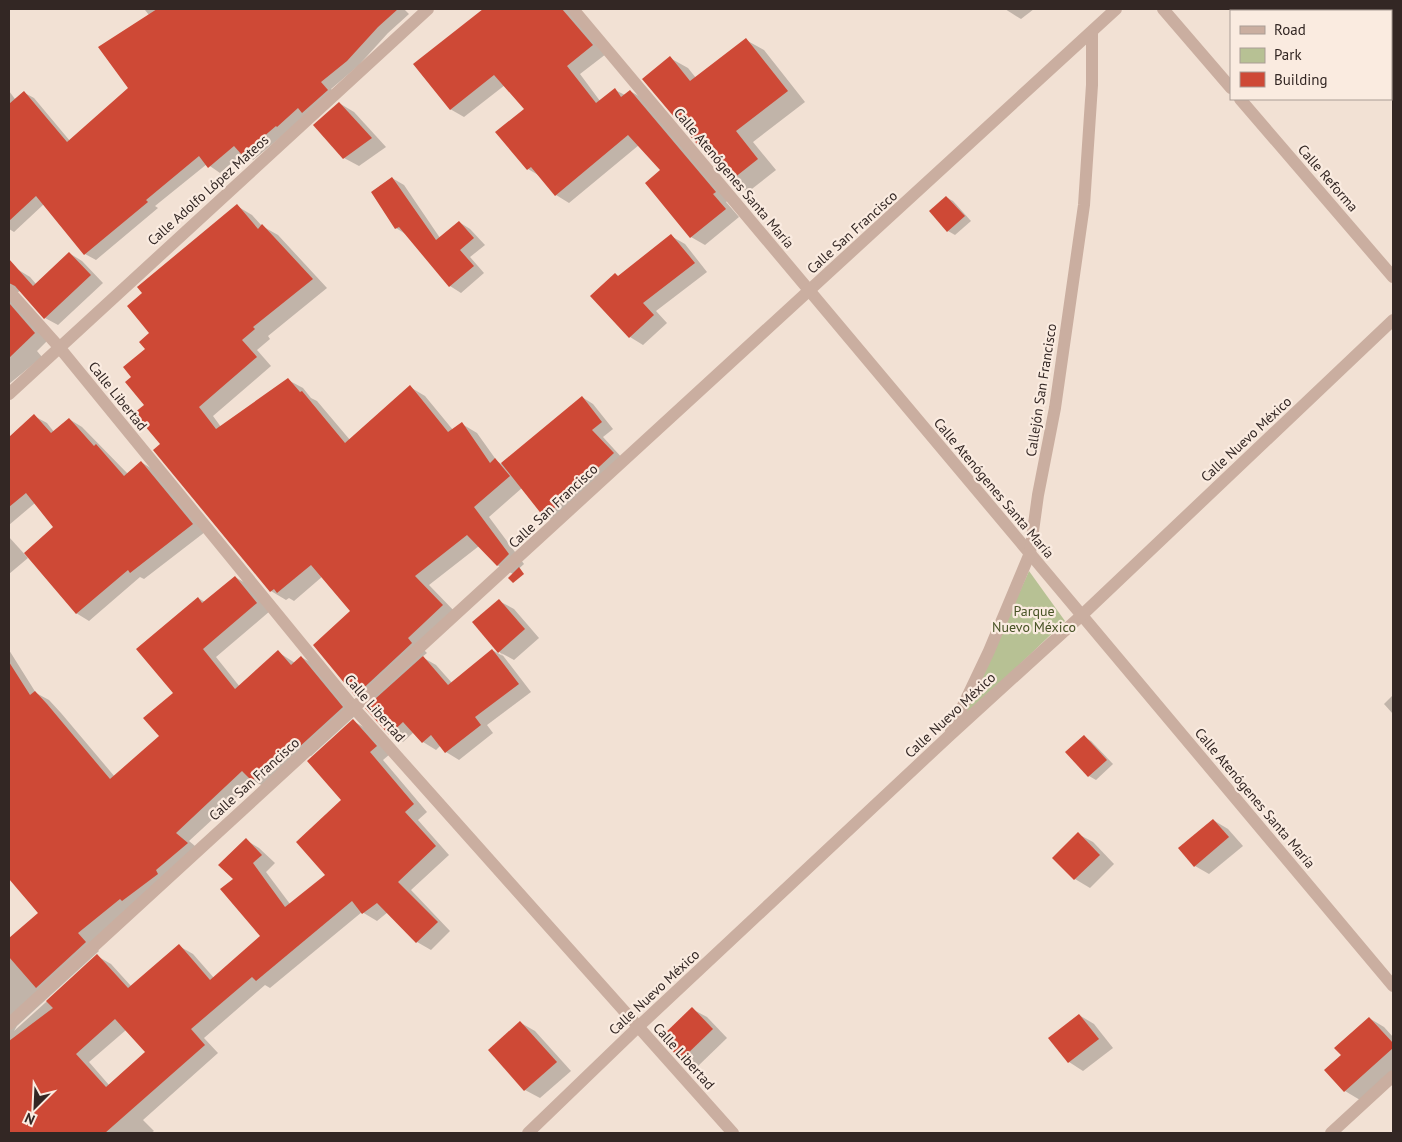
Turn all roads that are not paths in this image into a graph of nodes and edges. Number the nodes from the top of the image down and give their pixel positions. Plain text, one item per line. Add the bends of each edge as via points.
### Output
1 (428, 9) edge
2 (573, 9) edge
3 (1116, 9) edge
4 (1163, 9) edge
5 (1092, 32) junction
6 (1230, 87) edge
7 (1241, 100) edge
8 (1393, 277) edge
9 (809, 291) junction
10 (9, 292) edge
11 (1393, 320) edge
12 (59, 347) junction
13 (9, 394) edge
14 (1030, 554) junction
15 (1082, 616) junction
16 (354, 708) junction
17 (949, 736) junction
18 (1393, 986) edge
19 (9, 1024) edge
20 (638, 1027) junction
21 (1393, 1076) edge
22 (528, 1133) edge
23 (733, 1133) edge
24 (1331, 1133) edge

1 - 12 street, Calle Adolfo López Mateos
2 - 9 street, Calle Atenógenes Santa María
3 - 5 street, Calle San Francisco
4 - 6 street
5 - 9 street, Calle San Francisco
5 - 14 street, Callejón San Francisco via 1084,205
7 - 8 street, Calle Reforma
9 - 14 street, Calle Atenógenes Santa María
9 - 16 street, Calle San Francisco
10 - 12 street, Calle Libertad
11 - 15 street, Calle Nuevo México
12 - 13 street, Calle Adolfo López Mateos
12 - 16 street, Calle Libertad
14 - 15 street, Calle Atenógenes Santa María
14 - 17 street, Callejón San Francisco
15 - 17 street, Calle Nuevo México
15 - 18 street, Calle Atenógenes Santa María
16 - 19 street, Calle San Francisco
16 - 20 street, Calle Libertad
17 - 20 street, Calle Nuevo México
20 - 22 street, Calle Nuevo México
20 - 23 street, Calle Libertad
21 - 24 street

